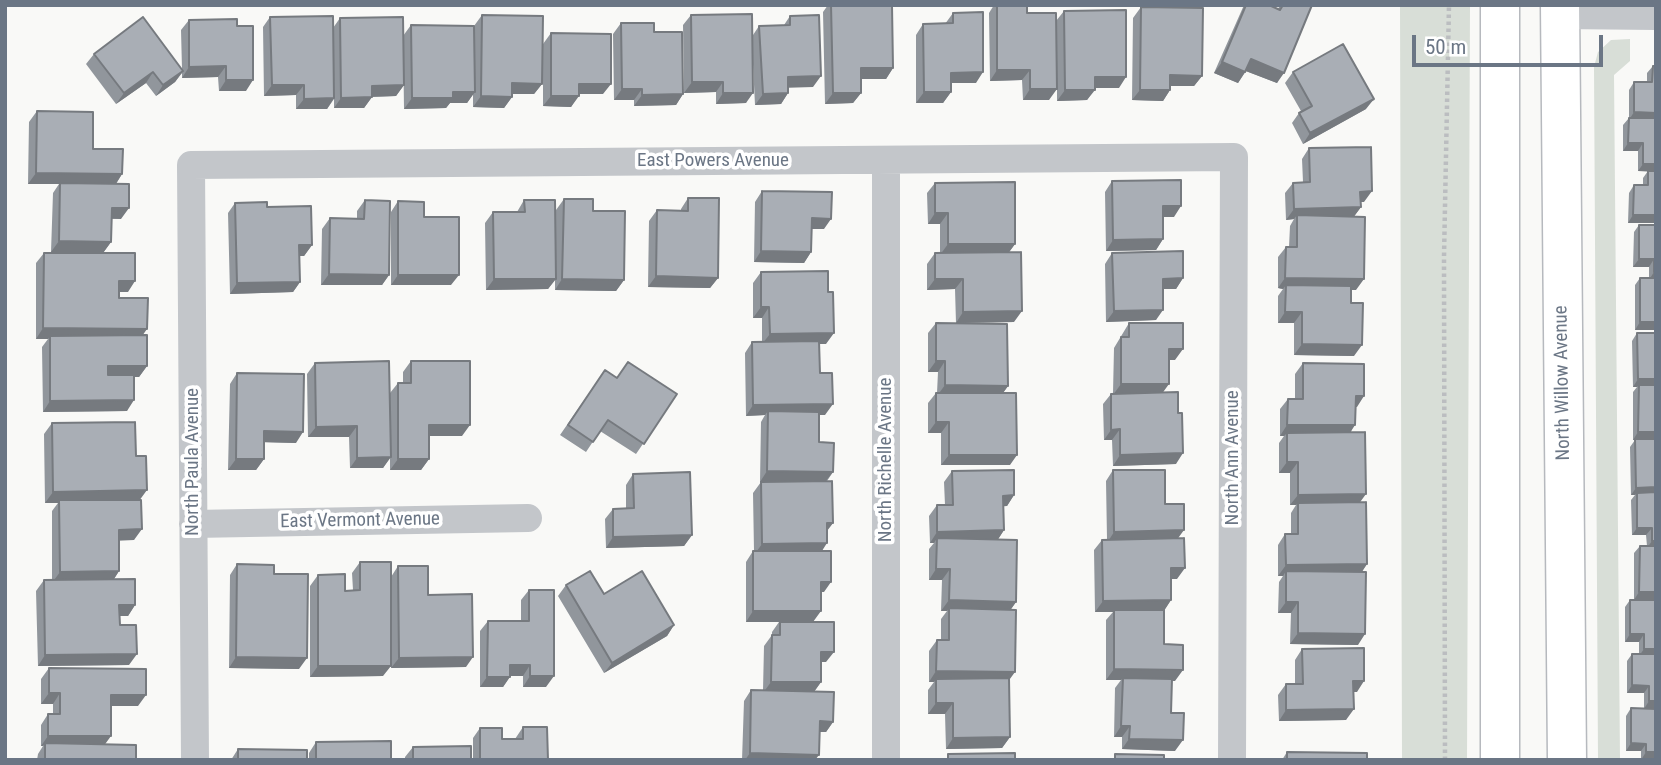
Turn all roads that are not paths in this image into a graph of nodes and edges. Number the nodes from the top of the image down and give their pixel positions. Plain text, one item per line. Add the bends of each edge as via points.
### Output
1 (1500, 5) edge
2 (1554, 9) edge
3 (1656, 16) edge
4 (1234, 157) joint
5 (886, 160) junction
6 (191, 165) joint
7 (528, 518) dead end
8 (193, 524) junction
9 (195, 760) edge
10 (886, 760) edge
11 (1233, 760) edge
12 (1500, 760) edge
13 (1567, 760) edge

1 - 12 main road
2 - 3 street
2 - 13 main road, North Willow Avenue
4 - 5 street, East Powers Avenue
4 - 11 street, North Ann Avenue
5 - 6 street, East Powers Avenue
5 - 10 street, North Richelle Avenue
6 - 8 street, North Paula Avenue
7 - 8 street, East Vermont Avenue
8 - 9 street, North Paula Avenue

